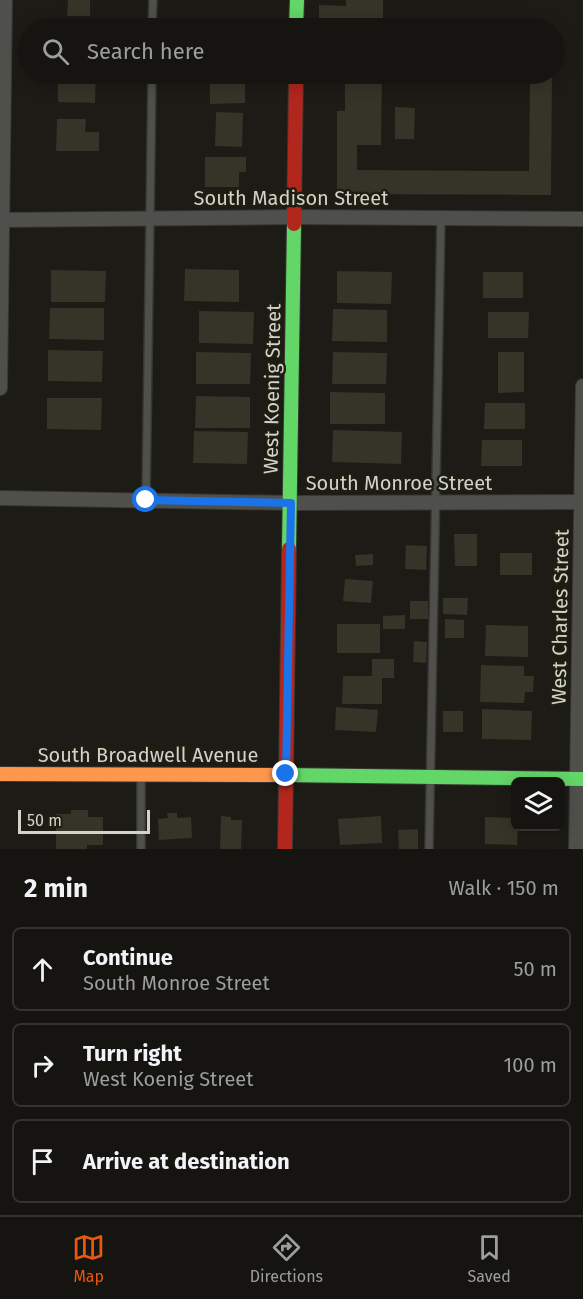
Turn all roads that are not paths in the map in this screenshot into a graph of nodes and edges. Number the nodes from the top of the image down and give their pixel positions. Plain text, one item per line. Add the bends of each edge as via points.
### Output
1 (4, 0) edge
2 (153, 0) edge
3 (297, 0) edge
4 (152, 18) edge
5 (296, 18) edge
6 (152, 84) edge
7 (296, 84) edge
8 (294, 217) junction
9 (150, 218) junction
10 (441, 218) junction
11 (583, 219) edge
12 (1, 220) edge
13 (583, 386) edge
14 (0, 388) edge
15 (0, 498) edge
16 (146, 500) junction
17 (436, 502) junction
18 (582, 502) edge
19 (291, 503) junction
20 (0, 774) edge
21 (141, 774) junction
22 (286, 774) junction
23 (430, 777) junction
24 (580, 779) edge
25 (141, 849) edge
26 (285, 849) edge
27 (429, 849) edge
28 (576, 849) edge

1 - 12 street
2 - 4 lane
3 - 5 street
6 - 9 lane
7 - 8 street, West Koenig Street
8 - 9 street, South Madison Street
8 - 10 street, South Madison Street
8 - 19 street, West Koenig Street
9 - 12 street, South Madison Street
9 - 16 lane
10 - 11 street, South Madison Street
10 - 17 lane
12 - 14 street
13 - 18 street, West Charles Street
15 - 16 street, South Monroe Street
16 - 19 street, South Monroe Street
17 - 18 street, South Monroe Street
17 - 19 street, South Monroe Street
17 - 23 lane
18 - 24 street, West Charles Street
19 - 22 street, West Koenig Street
20 - 21 street, South Broadwell Avenue
21 - 22 street, South Broadwell Avenue
21 - 25 lane
22 - 23 street, South Broadwell Avenue
22 - 26 street, West Koenig Street
23 - 24 street, South Broadwell Avenue
23 - 27 lane
24 - 28 street, West Charles Street

